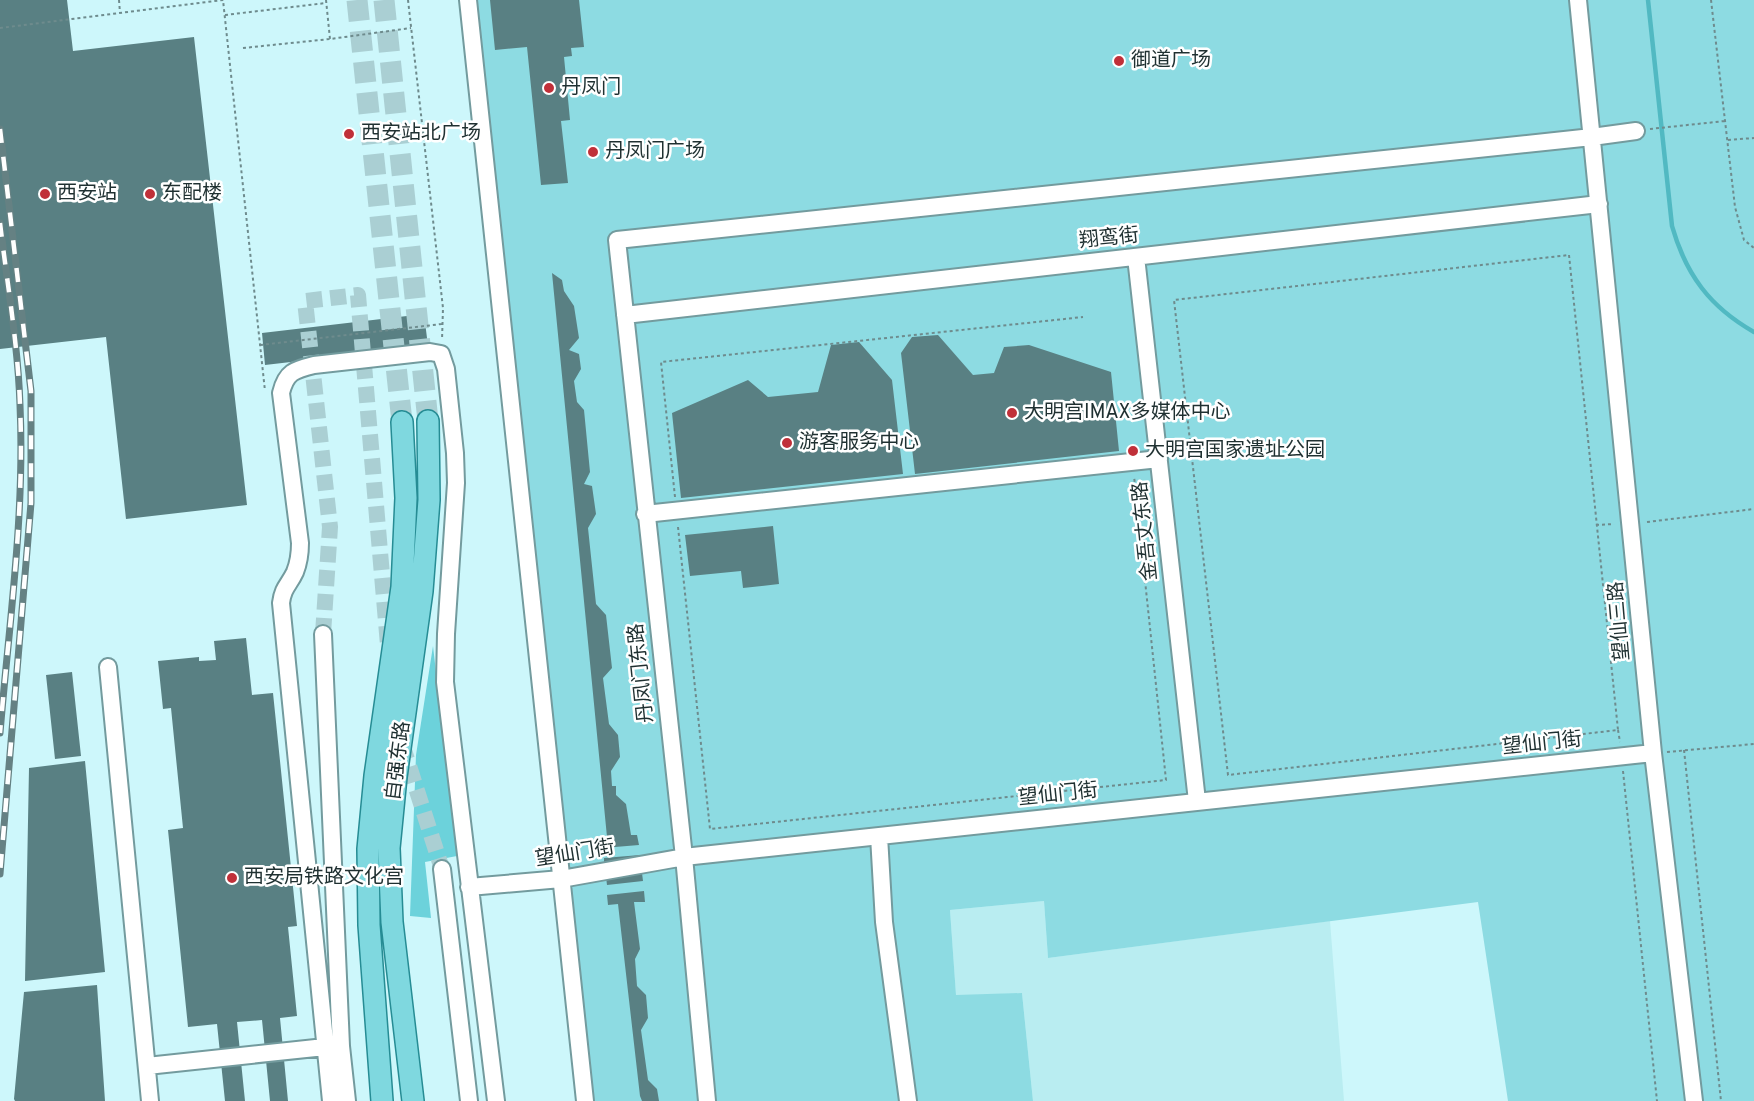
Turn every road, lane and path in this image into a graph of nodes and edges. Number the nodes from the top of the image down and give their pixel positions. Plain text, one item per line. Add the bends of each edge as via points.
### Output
1 (119, 0) edge
2 (408, 0) edge
3 (468, 0) edge
4 (1578, 0) edge
5 (1711, 0) edge
6 (326, 2) edge
7 (120, 13) junction
8 (225, 15) junction
9 (411, 27) junction
10 (0, 28) edge
11 (330, 39) junction
12 (243, 48) dead end
13 (1725, 121) junction
14 (1636, 130) joint
15 (1592, 137) junction
16 (1754, 138) edge
17 (1728, 140) junction
18 (1599, 204) junction
19 (1754, 248) edge
20 (1136, 257) junction
21 (625, 315) junction
22 (1083, 317) dead end
23 (444, 324) junction
24 (260, 345) junction
25 (441, 354) junction
26 (281, 393) junction
27 (428, 421) tunnel mouth
28 (402, 422) tunnel mouth
29 (1159, 459) junction
30 (1132, 462) junction
31 (1754, 509) edge
32 (677, 510) junction
33 (645, 514) junction
34 (1632, 524) junction
35 (323, 634) tunnel mouth
36 (108, 667) dead end
37 (1618, 730) junction
38 (1754, 744) edge
39 (1684, 750) junction
40 (1653, 753) junction
41 (1622, 757) junction
42 (1197, 801) junction
43 (879, 836) junction
44 (684, 857) junction
45 (442, 869) tunnel mouth
46 (561, 879) junction
47 (469, 887) junction
48 (326, 1047) junction
49 (147, 1066) junction
50 (150, 1101) edge
51 (331, 1101) edge
52 (347, 1101) edge
53 (382, 1101) edge
54 (413, 1101) edge
55 (469, 1101) edge
56 (496, 1101) edge
57 (585, 1101) edge
58 (707, 1101) edge
59 (908, 1101) edge
60 (1657, 1101) edge
61 (1694, 1101) edge
62 (1721, 1101) edge

1 - 7 path
2 - 9 path
3 - 46 street
4 - 15 street, 望仙三路
5 - 13 path
6 - 8 path
6 - 11 path
7 - 8 path via 223,0
7 - 10 path
8 - 24 path
9 - 11 path
9 - 23 path
11 - 12 path
13 - 14 path
13 - 17 path
14 - 15 street
15 - 18 street, 望仙三路
15 - 21 street, 丹凤门东路 via 617,240
16 - 17 path
17 - 19 path via 1735,207 1744,240
18 - 20 street, 翔鸾街
18 - 34 street, 望仙三路
20 - 21 street, 翔鸾街
20 - 29 street, 金吾丈东路
21 - 33 street, 丹凤门东路
22 - 32 path via 661,362
23 - 24 path
23 - 25 path
24 - 26 path via 265,393
25 - 26 street via 314,365 296,370 284,379
25 - 47 street via 446,369 456,483 445,682
26 - 48 street via 300,543 299,559 283,592 282,610
27 - 54 main road, 自强东路 via 429,500 422,591 389,848 392,922
28 - 53 main road, 自强东路 via 406,498 402,587 368,849
29 - 30 street
29 - 42 street, 金吾丈东路
30 - 32 street
30 - 32 path via 1166,780 710,829
31 - 34 path
32 - 33 street
33 - 44 street, 丹凤门东路
34 - 40 street, 望仙三路
35 - 52 street via 341,1046
36 - 49 street
37 - 37 path via 1228,775 1174,300 1569,255
37 - 41 path
38 - 39 path
39 - 40 path
39 - 62 path
40 - 41 street, 望仙门街
40 - 61 street, 望仙三路
41 - 42 street, 望仙门街
41 - 60 path
42 - 43 street, 望仙门街
43 - 44 street, 望仙门街
43 - 59 street via 884,922
44 - 46 street, 望仙门街
44 - 58 street, 丹凤门东路
45 - 55 street
46 - 47 street, 望仙门街
46 - 57 street
47 - 56 street
48 - 49 street
48 - 51 street
49 - 50 street

